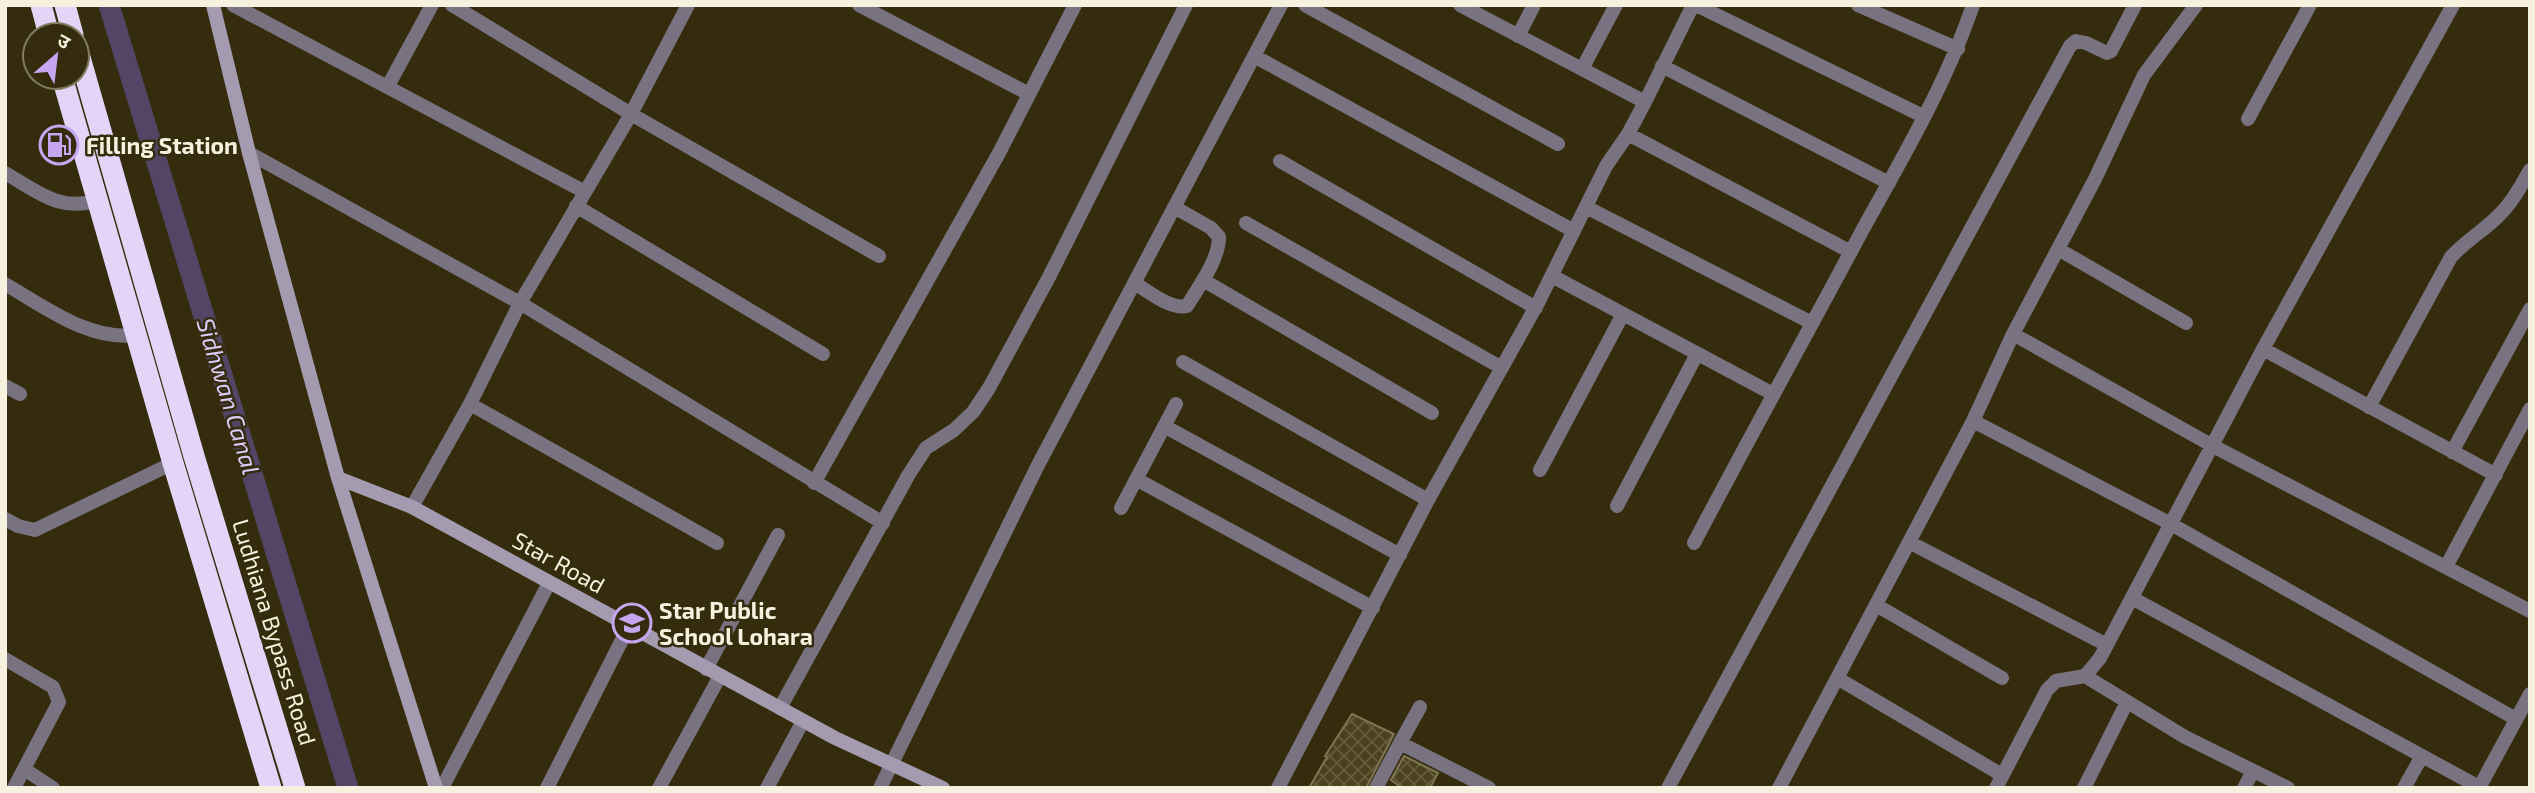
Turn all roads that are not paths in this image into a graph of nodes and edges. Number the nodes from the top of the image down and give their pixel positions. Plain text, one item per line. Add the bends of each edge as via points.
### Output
1 (213, 5) edge
2 (233, 5) edge
3 (432, 5) edge
4 (452, 5) edge
5 (859, 5) edge
6 (1075, 5) edge
7 (1186, 5) edge
8 (1281, 5) edge
9 (1305, 5) edge
10 (1534, 5) edge
11 (1616, 5) edge
12 (1694, 5) edge
13 (1858, 5) edge
14 (1973, 5) edge
15 (2135, 5) edge
16 (2196, 5) edge
17 (2310, 5) edge
18 (2453, 5) edge
19 (1462, 6) edge
20 (681, 7) edge
21 (1518, 36) junction
22 (1958, 49) junction
23 (1254, 56) junction
24 (1662, 66) junction
25 (1582, 69) junction
26 (388, 86) junction
27 (66, 91) edge
28 (90, 91) edge
29 (1029, 94) junction
30 (1645, 102) junction
31 (631, 114) junction
32 (1923, 116) junction
33 (2248, 119) dead end
34 (1628, 134) junction
35 (1558, 144) dead end
36 (248, 153) junction
37 (1280, 161) dead end
38 (2530, 170) edge
39 (5, 173) edge
40 (1889, 183) junction
41 (585, 192) junction
42 (98, 200) junction
43 (576, 206) junction
44 (1174, 207) junction
45 (1586, 207) junction
46 (1246, 223) dead end
47 (1574, 230) junction
48 (2058, 249) junction
49 (1851, 252) junction
50 (879, 256) dead end
51 (1552, 276) junction
52 (1203, 279) junction
53 (1135, 283) junction
54 (5, 284) edge
55 (520, 303) junction
56 (1535, 308) junction
57 (2530, 309) edge
58 (1623, 314) junction
59 (1812, 323) junction
60 (2186, 323) dead end
61 (2013, 334) junction
62 (136, 335) junction
63 (2263, 349) junction
64 (823, 354) dead end
65 (1698, 354) junction
66 (1183, 362) dead end
67 (1502, 368) junction
68 (5, 386) edge
69 (20, 394) dead end
70 (1773, 394) junction
71 (470, 404) junction
72 (1176, 404) dead end
73 (2370, 407) junction
74 (2530, 409) edge
75 (1432, 413) dead end
76 (1973, 421) junction
77 (1164, 426) junction
78 (2213, 446) junction
79 (2452, 452) junction
80 (173, 463) junction
81 (1540, 470) dead end
82 (2496, 475) junction
83 (338, 478) junction
84 (1136, 479) junction
85 (814, 483) junction
86 (1428, 500) junction
87 (1617, 506) dead end
88 (412, 507) junction
89 (1121, 508) dead end
90 (5, 519) edge
91 (883, 523) junction
92 (2171, 524) junction
93 (778, 535) dead end
94 (1909, 542) junction
95 (717, 543) dead end
96 (1694, 543) dead end
97 (1400, 555) junction
98 (2446, 567) junction
99 (549, 583) junction
100 (2132, 598) junction
101 (1876, 605) junction
102 (1373, 608) junction
103 (2530, 611) edge
104 (629, 626) junction
105 (2107, 645) junction
106 (5, 659) edge
107 (706, 669) junction
108 (720, 676) junction
109 (2085, 676) junction
110 (1837, 678) junction
111 (2002, 678) dead end
112 (2530, 694) edge
113 (2127, 702) junction
114 (1420, 707) dead end
115 (780, 708) junction
116 (2516, 719) junction
117 (803, 721) junction
118 (1400, 743) junction
119 (2422, 755) junction
120 (892, 764) junction
121 (24, 769) junction
122 (2253, 771) junction
123 (1999, 781) edge
124 (1672, 786) edge
125 (269, 787) edge
126 (1486, 787) edge
127 (2479, 787) edge
128 (14, 788) edge
129 (53, 788) edge
130 (295, 788) edge
131 (439, 788) edge
132 (547, 788) edge
133 (659, 788) edge
134 (767, 788) edge
135 (880, 788) edge
136 (943, 788) edge
137 (1278, 788) edge
138 (1376, 788) edge
139 (1779, 788) edge
140 (2084, 788) edge
141 (2244, 788) edge
142 (2288, 788) edge
143 (2404, 788) edge

1 - 36 street
2 - 26 street
3 - 26 street
4 - 31 street
5 - 29 street
6 - 29 street
7 - 91 street via 989,388 974,412 926,448
8 - 23 street
9 - 35 street
10 - 21 street
11 - 25 street
12 - 24 street
12 - 32 street
13 - 22 street
14 - 22 street
15 - 124 street via 2111,51 2076,41 2070,46
16 - 48 street via 2144,75
17 - 33 street
18 - 63 street
19 - 21 street
20 - 31 street
21 - 25 street
22 - 32 street
23 - 44 street
23 - 47 street
24 - 30 street
24 - 40 street
25 - 30 street
26 - 41 street
27 - 42 highway
28 - 130 highway, Ludhiana Bypass Road
29 - 85 street
30 - 34 street
31 - 41 street
31 - 50 street
32 - 40 street
34 - 45 street
34 - 49 street
36 - 55 street
36 - 83 street
37 - 56 street
38 - 73 street via 2502,212 2451,257
39 - 42 street via 61,203 83,205
40 - 49 street
41 - 43 street
42 - 62 highway
43 - 55 street
43 - 64 street
44 - 52 street via 1219,237 1219,247
44 - 53 street
45 - 47 street
45 - 59 street
46 - 67 street
47 - 51 street
48 - 60 street
48 - 61 street
49 - 59 street
51 - 56 street
51 - 58 street
52 - 53 street via 1182,308
52 - 75 street
53 - 120 street via 1037,467
54 - 62 street via 88,328 106,335
55 - 71 street
55 - 85 street
56 - 67 street
57 - 79 street
58 - 65 street
58 - 81 street
59 - 70 street
61 - 76 street
61 - 78 street
62 - 80 highway
63 - 73 street
63 - 78 street
65 - 70 street
65 - 87 street
66 - 86 street
67 - 86 street
68 - 69 street
70 - 96 street
71 - 88 street
71 - 95 street
72 - 77 street
73 - 79 street
74 - 82 street
76 - 92 street
76 - 94 street
77 - 84 street
77 - 97 street
78 - 92 street
78 - 98 street
79 - 82 street
80 - 90 street via 35,530
80 - 125 highway
82 - 98 street
83 - 88 street, Star Road
83 - 131 street
84 - 89 street
84 - 102 street
85 - 91 street
86 - 97 street
88 - 99 street, Star Road
91 - 115 street
92 - 100 street
92 - 116 street
93 - 107 street
94 - 101 street
94 - 105 street
97 - 102 street
98 - 103 street
99 - 104 street, Star Road
99 - 131 street
100 - 105 street
100 - 119 street
101 - 110 street
101 - 111 street
102 - 137 street
104 - 107 street, Star Road
104 - 132 street
105 - 109 street
106 - 121 street via 53,687 59,702
107 - 108 street, Star Road
108 - 115 street, Star Road
108 - 133 street
109 - 113 street
109 - 123 street via 2056,681 2047,690
110 - 123 street
110 - 139 street
112 - 116 street
113 - 122 street
113 - 140 street
114 - 118 street
115 - 117 street, Star Road
116 - 127 street
117 - 120 street, Star Road
117 - 134 street
118 - 126 street
118 - 138 street
119 - 127 street
119 - 143 street
120 - 135 street
120 - 136 street, Star Road
121 - 128 street
121 - 129 street
122 - 141 street
122 - 142 street

